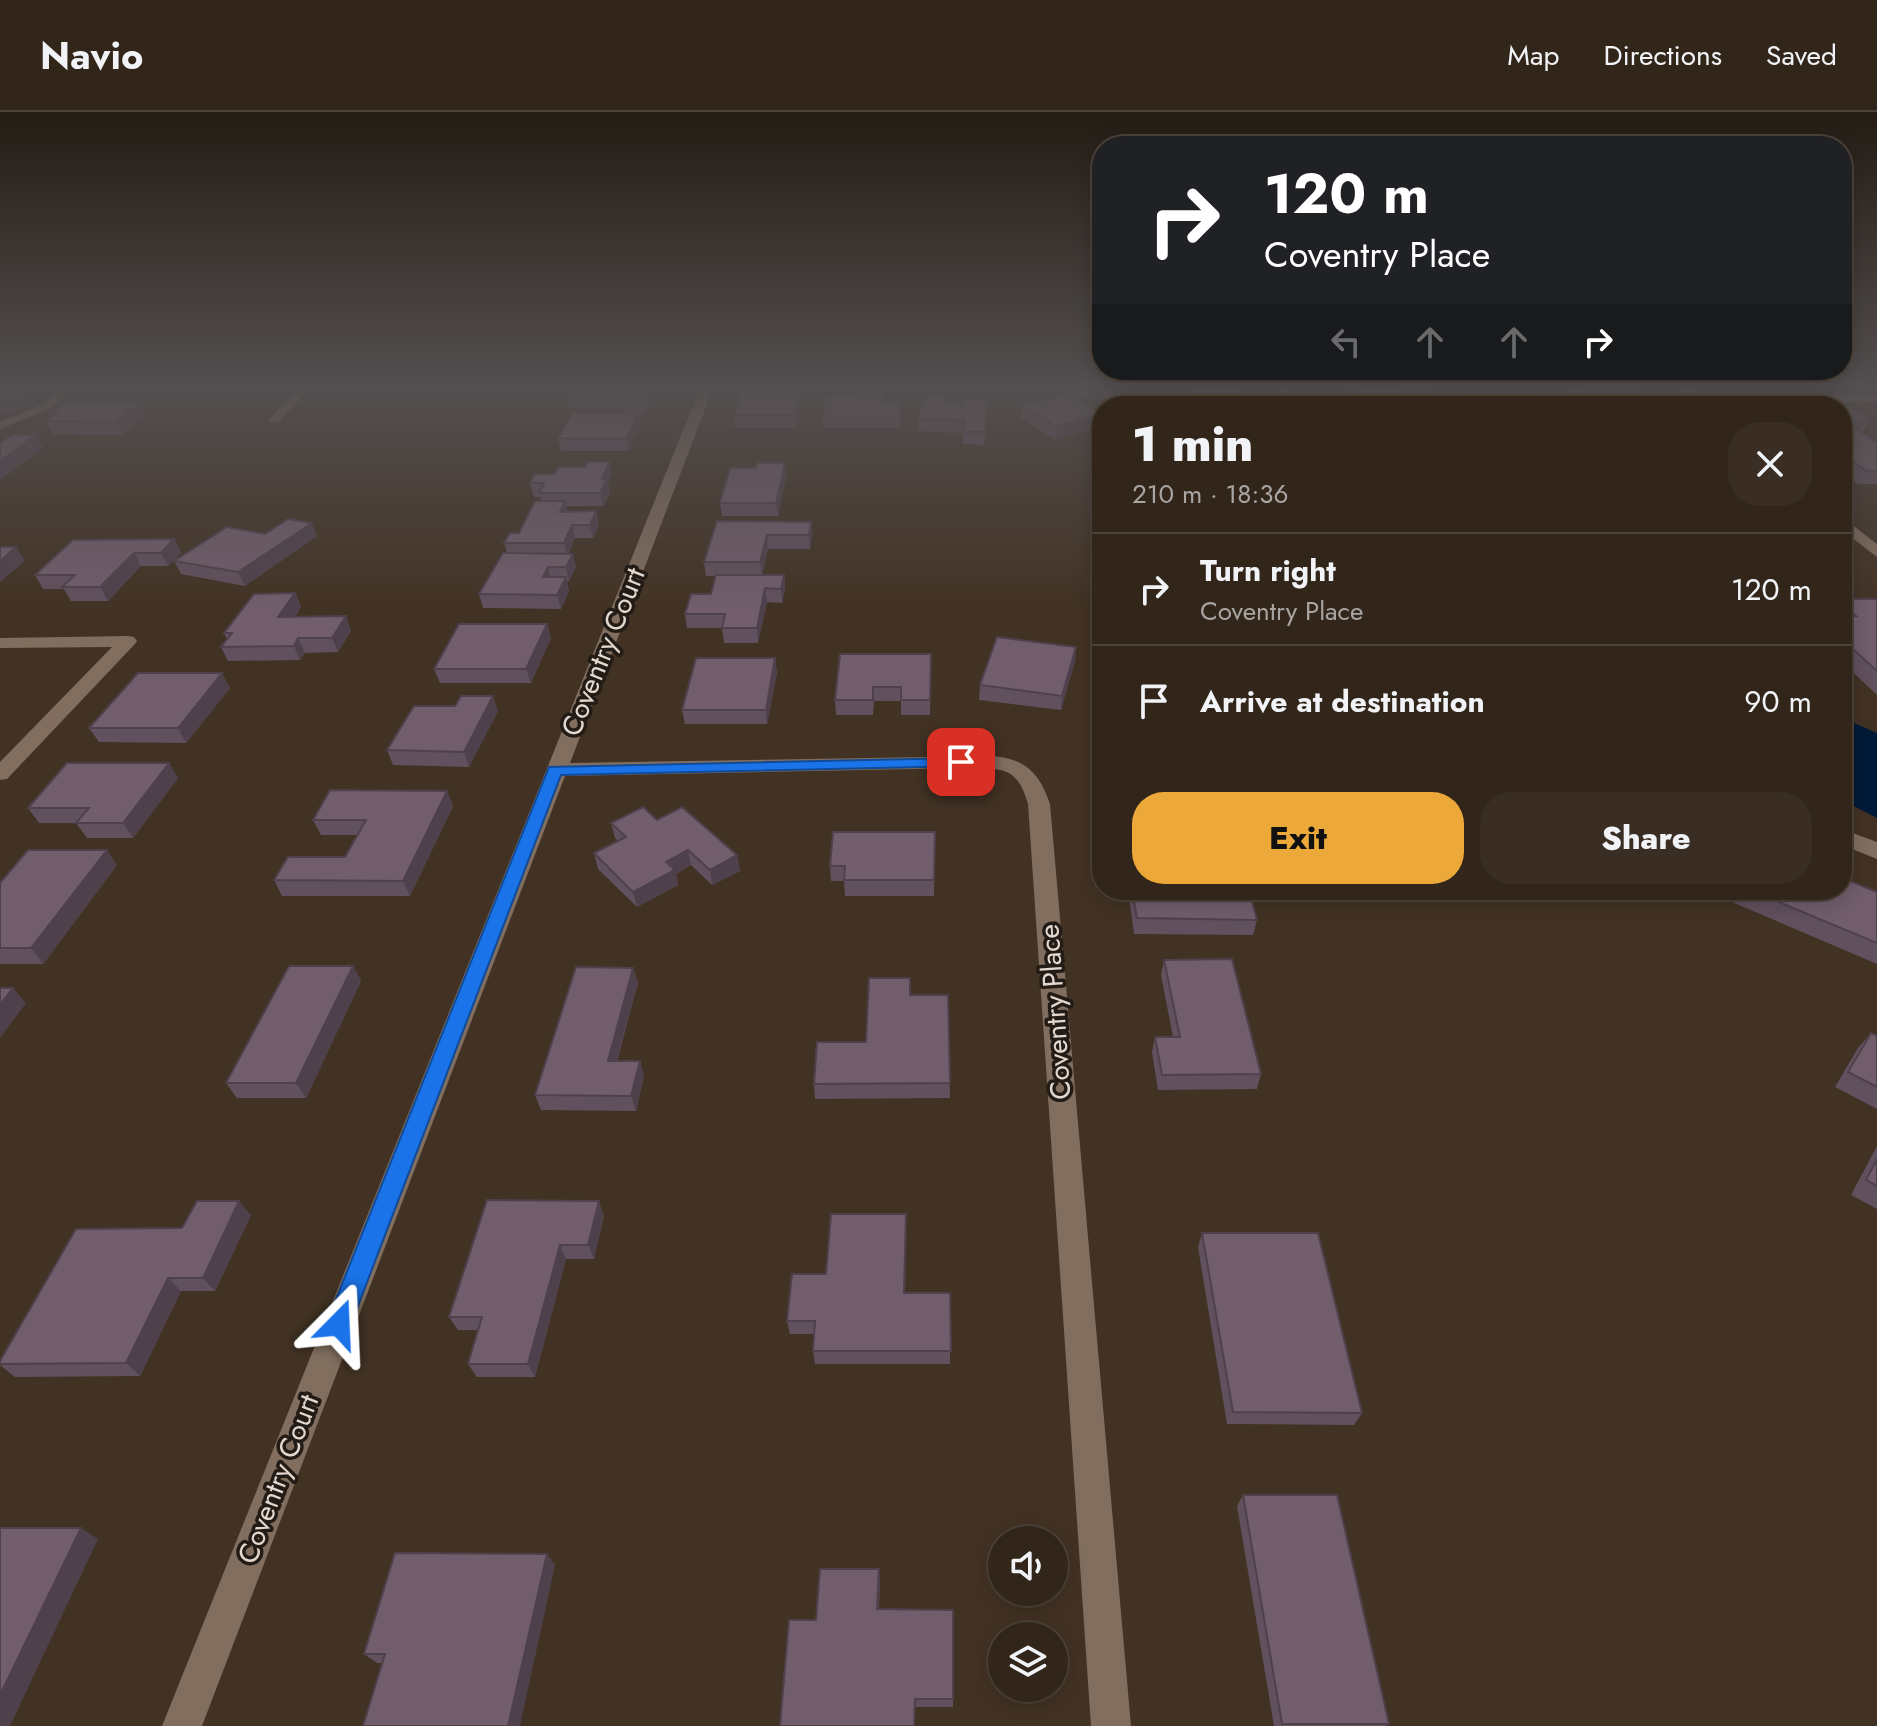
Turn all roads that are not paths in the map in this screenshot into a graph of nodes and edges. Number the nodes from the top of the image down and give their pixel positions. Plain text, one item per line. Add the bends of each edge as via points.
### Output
1 (679, 458) edge
2 (1852, 531) edge
3 (1877, 552) edge
4 (0, 643) edge
5 (555, 770) junction
6 (0, 774) edge
7 (1852, 840) edge
8 (1877, 851) edge
9 (182, 1726) edge
10 (1111, 1726) edge

1 - 5 street, Coventry Court
2 - 3 street
4 - 6 street via 128,641
5 - 9 street, Coventry Court
5 - 10 street, Coventry Place via 961,762 1016,767 1034,783
7 - 8 street

